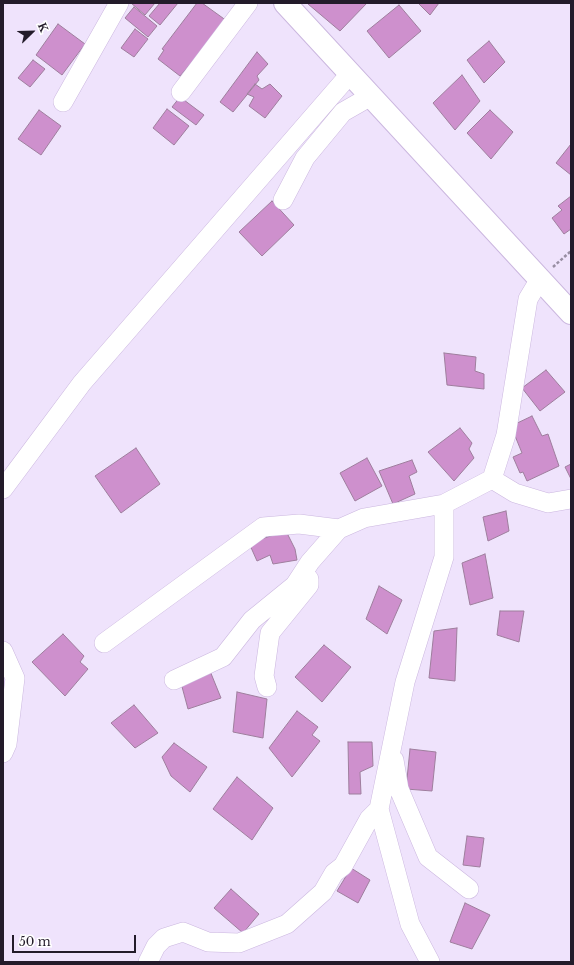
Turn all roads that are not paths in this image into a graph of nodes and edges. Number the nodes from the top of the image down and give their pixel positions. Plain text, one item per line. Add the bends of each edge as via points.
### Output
1 (119, 3) edge
2 (248, 3) edge
3 (285, 3) edge
4 (350, 74) junction
5 (181, 92) dead end
6 (371, 96) junction
7 (63, 102) dead end
8 (283, 200) dead end
9 (540, 279) junction
10 (571, 312) edge
11 (492, 479) junction
12 (3, 489) edge
13 (571, 499) edge
14 (444, 504) junction
15 (339, 529) junction
16 (310, 562) junction
17 (104, 643) dead end
18 (3, 651) edge
19 (174, 680) dead end
20 (267, 687) dead end
21 (392, 749) junction
22 (3, 753) edge
23 (379, 809) junction
24 (469, 889) dead end
25 (148, 962) edge
26 (430, 962) edge

1 - 7 street
2 - 5 street
3 - 4 street
4 - 6 street
4 - 12 street via 82,382
6 - 8 street via 343,112 305,158
6 - 9 street
9 - 10 street
9 - 11 street via 528,299 506,435
11 - 13 street via 515,493 548,503
11 - 14 street
14 - 15 street via 364,518
14 - 21 street via 444,557 405,682
15 - 16 street
15 - 17 street via 299,524 263,526
16 - 19 street via 295,585 252,620 223,657
16 - 20 street via 309,585 270,634 264,676
18 - 22 street via 15,678 7,744
21 - 23 street
21 - 24 street via 399,789 428,857
23 - 25 street via 369,819 343,866 334,873 323,892 287,924 239,943 208,942 183,932 164,938 156,946
23 - 26 street via 410,924

